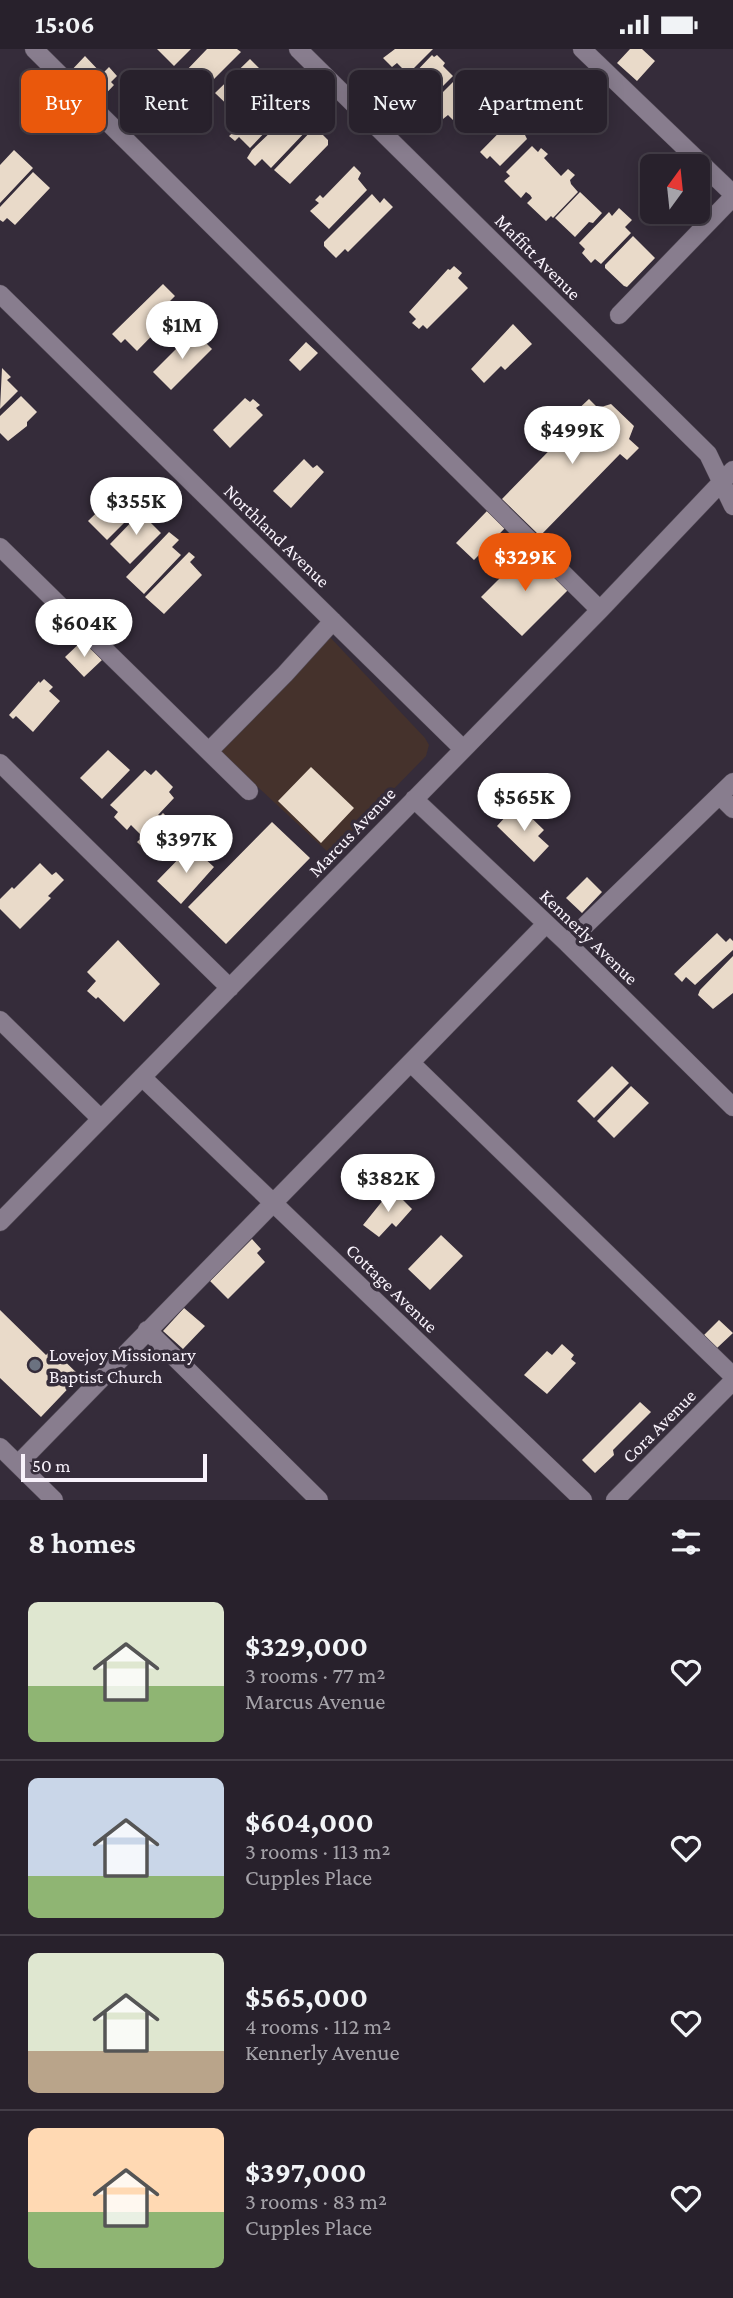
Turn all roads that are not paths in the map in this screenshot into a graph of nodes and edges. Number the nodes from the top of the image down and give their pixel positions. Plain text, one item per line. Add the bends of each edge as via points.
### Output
1 (34, 49) edge
2 (298, 49) edge
3 (582, 49) edge
4 (733, 196) edge
5 (0, 294) edge
6 (619, 315) dead end
7 (727, 477) edge
8 (733, 506) edge
9 (0, 547) edge
10 (600, 610) junction
11 (333, 621) junction
12 (463, 749) junction
13 (209, 751) junction
14 (0, 763) edge
15 (733, 782) edge
16 (249, 791) dead end
17 (720, 796) junction
18 (414, 799) junction
19 (733, 809) edge
20 (546, 924) junction
21 (567, 943) junction
22 (230, 988) junction
23 (0, 1020) edge
24 (411, 1062) junction
25 (142, 1077) junction
26 (733, 1107) edge
27 (100, 1119) junction
28 (274, 1203) junction
29 (0, 1222) edge
30 (147, 1330) junction
31 (733, 1378) edge
32 (0, 1447) edge
33 (18, 1464) junction
34 (54, 1500) edge
35 (318, 1500) edge
36 (583, 1500) edge
37 (615, 1500) edge

1 - 10 street
2 - 7 street, Maffitt Avenue
3 - 4 street
4 - 6 street
5 - 11 street, Northland Avenue
7 - 8 street, Maffitt Avenue
7 - 10 street, Marcus Avenue
9 - 13 street
10 - 12 street, Marcus Avenue
11 - 12 street, Northland Avenue
11 - 13 street
12 - 18 street, Marcus Avenue
13 - 16 street
14 - 22 street
15 - 17 street
17 - 19 street
17 - 21 street
18 - 20 street, Kennerly Avenue
18 - 22 street, Marcus Avenue
20 - 21 street, Kennerly Avenue
20 - 24 street
21 - 26 street, Kennerly Avenue
22 - 25 street, Marcus Avenue
23 - 27 street
24 - 28 street
24 - 31 street
25 - 27 street, Marcus Avenue
25 - 28 street, Cottage Avenue
27 - 29 street, Marcus Avenue
28 - 30 street
28 - 36 street, Cottage Avenue
30 - 33 street
30 - 35 street
31 - 37 street, Cora Avenue
32 - 33 street
33 - 34 street

